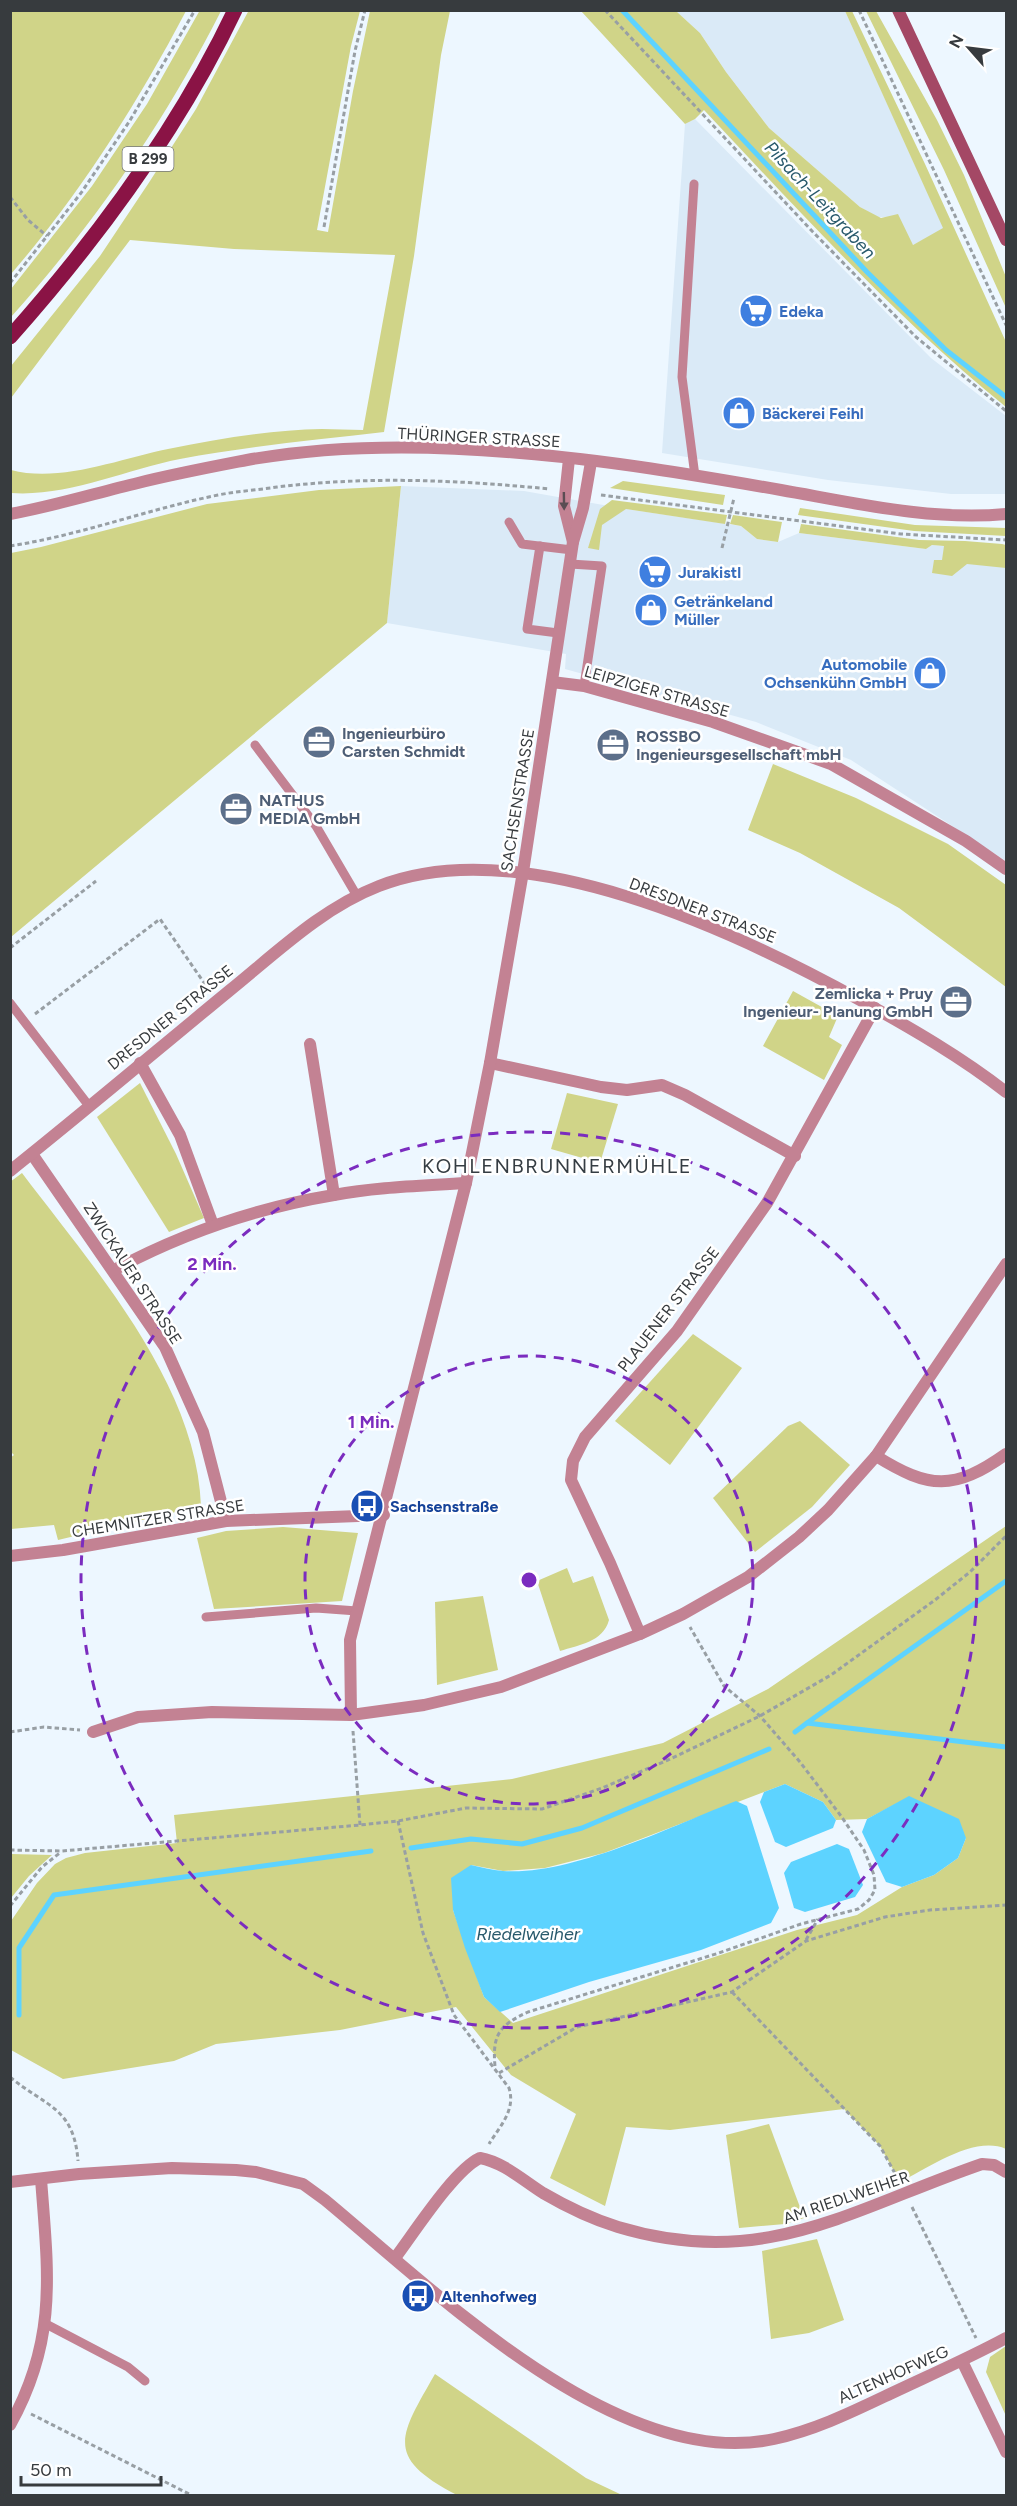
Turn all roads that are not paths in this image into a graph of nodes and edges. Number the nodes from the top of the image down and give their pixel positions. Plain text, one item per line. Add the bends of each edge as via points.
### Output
1 (235, 10) edge
2 (898, 10) edge
3 (694, 184) dead end
4 (1006, 240) edge
5 (10, 337) edge
6 (569, 459) junction
7 (591, 462) junction
8 (695, 476) junction
9 (10, 507) edge
10 (24, 512) junction
11 (10, 514) edge
12 (1006, 514) edge
13 (509, 522) dead end
14 (540, 546) junction
15 (572, 546) junction
16 (570, 564) junction
17 (558, 633) junction
18 (552, 682) junction
19 (584, 686) junction
20 (255, 745) dead end
21 (1006, 869) edge
22 (523, 873) junction
23 (357, 896) junction
24 (10, 1003) edge
25 (875, 1008) junction
26 (310, 1044) dead end
27 (140, 1063) junction
28 (490, 1063) junction
29 (1006, 1092) edge
30 (88, 1106) junction
31 (32, 1154) junction
32 (795, 1156) junction
33 (10, 1172) edge
34 (466, 1183) junction
35 (334, 1195) junction
36 (213, 1225) junction
37 (1006, 1264) edge
38 (114, 1270) junction
39 (1006, 1454) edge
40 (876, 1456) junction
41 (384, 1515) junction
42 (226, 1521) junction
43 (10, 1556) edge
44 (357, 1611) junction
45 (206, 1617) dead end
46 (640, 1634) junction
47 (351, 1715) junction
48 (93, 1732) road end
49 (1006, 2172) edge
50 (41, 2179) junction
51 (10, 2182) edge
52 (395, 2258) junction
53 (46, 2324) junction
54 (1006, 2338) edge
55 (962, 2361) junction
56 (145, 2381) dead end
57 (10, 2425) edge
58 (1006, 2452) edge

1 - 5 main road, B 299 via 137,177 73,266
2 - 4 main road
3 - 8 lane via 682,377
6 - 7 street, THÜRINGER STRASSE
6 - 10 street, THÜRINGER STRASSE via 482,450 381,448 291,454 141,482
6 -> 15 street, SACHSENSTRASSE via 564,506
7 - 8 street, THÜRINGER STRASSE
7 - 15 street, SACHSENSTRASSE via 584,508
8 - 12 street, THÜRINGER STRASSE via 925,514
9 - 10 street
10 - 11 street, THÜRINGER STRASSE
13 - 14 lane via 522,544
14 - 15 lane
14 - 17 lane via 527,629
15 - 16 street, SACHSENSTRASSE
16 - 17 street, SACHSENSTRASSE
16 - 19 lane via 602,566
17 - 18 street, SACHSENSTRASSE
18 - 19 street, LEIPZIGER STRASSE
18 - 22 street, SACHSENSTRASSE
19 - 21 street, LEIPZIGER STRASSE via 713,722 831,764 966,841
20 - 23 lane via 316,826
22 - 23 street, DRESDNER STRASSE via 444,870 410,876
22 - 25 street, DRESDNER STRASSE via 671,912 799,967
22 - 28 street, SACHSENSTRASSE
23 - 27 street, DRESDNER STRASSE via 300,932
24 - 30 lane
25 - 29 street, DRESDNER STRASSE via 964,1061
25 - 32 street, PLAUENER STRASSE
26 - 35 street
27 - 30 street, DRESDNER STRASSE
27 - 36 street via 180,1136
28 - 32 street via 601,1087 627,1090 662,1085
28 - 34 street, SACHSENSTRASSE
30 - 31 street, DRESDNER STRASSE
31 - 33 street, DRESDNER STRASSE
31 - 38 street, ZWICKAUER STRASSE
32 - 46 street, PLAUENER STRASSE via 718,1276 677,1331 585,1437 573,1461 571,1480
34 - 35 street
34 - 41 street, SACHSENSTRASSE
35 - 36 street
36 - 38 street
37 - 40 street
38 - 42 street, ZWICKAUER STRASSE via 165,1347 203,1432
39 - 40 street via 970,1476 948,1482 907,1474
40 - 46 street via 828,1510 748,1577
41 - 42 street, CHEMNITZER STRASSE
41 - 44 street, SACHSENSTRASSE
42 - 43 street, CHEMNITZER STRASSE
44 - 45 lane via 316,1608
44 - 47 street, SACHSENSTRASSE via 350,1640
46 - 47 street via 501,1688 424,1705
47 - 48 street via 159,1715 138,1717
49 - 52 street, AM RIEDLWEIHER via 994,2164 982,2164 824,2225 783,2236 699,2242 652,2236 591,2217 480,2158 459,2175
50 - 51 street, ALTENHOFWEG
50 - 52 street, ALTENHOFWEG via 172,2168 236,2170 284,2179 314,2191
50 - 53 street via 47,2261
52 - 55 street, ALTENHOFWEG via 486,2335 551,2380 621,2415 695,2440 734,2444 804,2432
53 - 56 lane via 128,2367
53 - 57 street via 34,2375
54 - 55 street, ALTENHOFWEG
55 - 58 street

